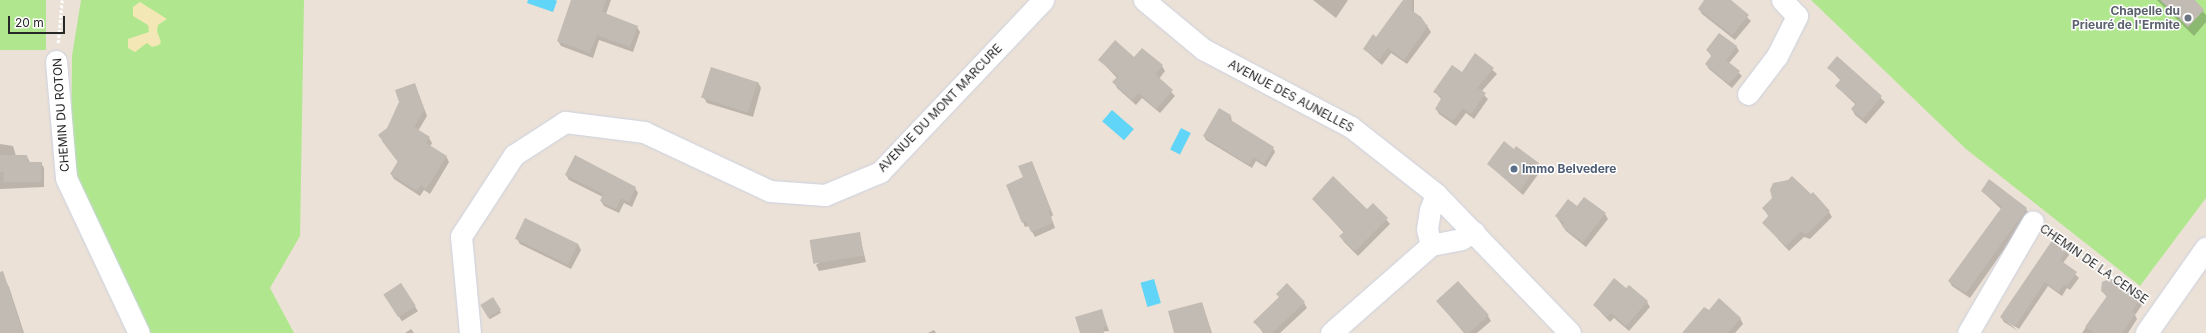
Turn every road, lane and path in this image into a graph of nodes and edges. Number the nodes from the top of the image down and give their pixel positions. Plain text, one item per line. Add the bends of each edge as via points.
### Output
1 (62, 0) edge
2 (1043, 0) edge
3 (1144, 0) edge
4 (1782, 0) edge
5 (56, 61) joint
6 (1748, 94) dead end
7 (1436, 194) junction
8 (2033, 221) joint
9 (1474, 232) junction
10 (1431, 245) junction
11 (2206, 249) edge
12 (2162, 311) junction
13 (139, 333) edge
14 (470, 333) edge
15 (1331, 333) edge
16 (1570, 333) edge
17 (1968, 333) edge
18 (2147, 333) edge

1 - 5 path, CHEMIN DU ROTON
2 - 14 street, AVENUE DU MONT MARCURE via 880,172 825,195 770,191 644,132 565,122 514,155 461,236
3 - 7 street, AVENUE DES AUNELLES via 1203,49 1351,127
4 - 6 street via 1797,16 1777,56
5 - 13 street, CHEMIN DU ROTON via 66,178
7 - 9 street, AVENUE DES AUNELLES
7 - 10 street via 1427,229
8 - 12 path, CHEMIN DE LA CENSE
8 - 17 street, CHEMIN DE LA CENSE
9 - 10 street via 1461,239
9 - 16 street, AVENUE DES AUNELLES
10 - 15 street
11 - 12 main road
12 - 18 main road

